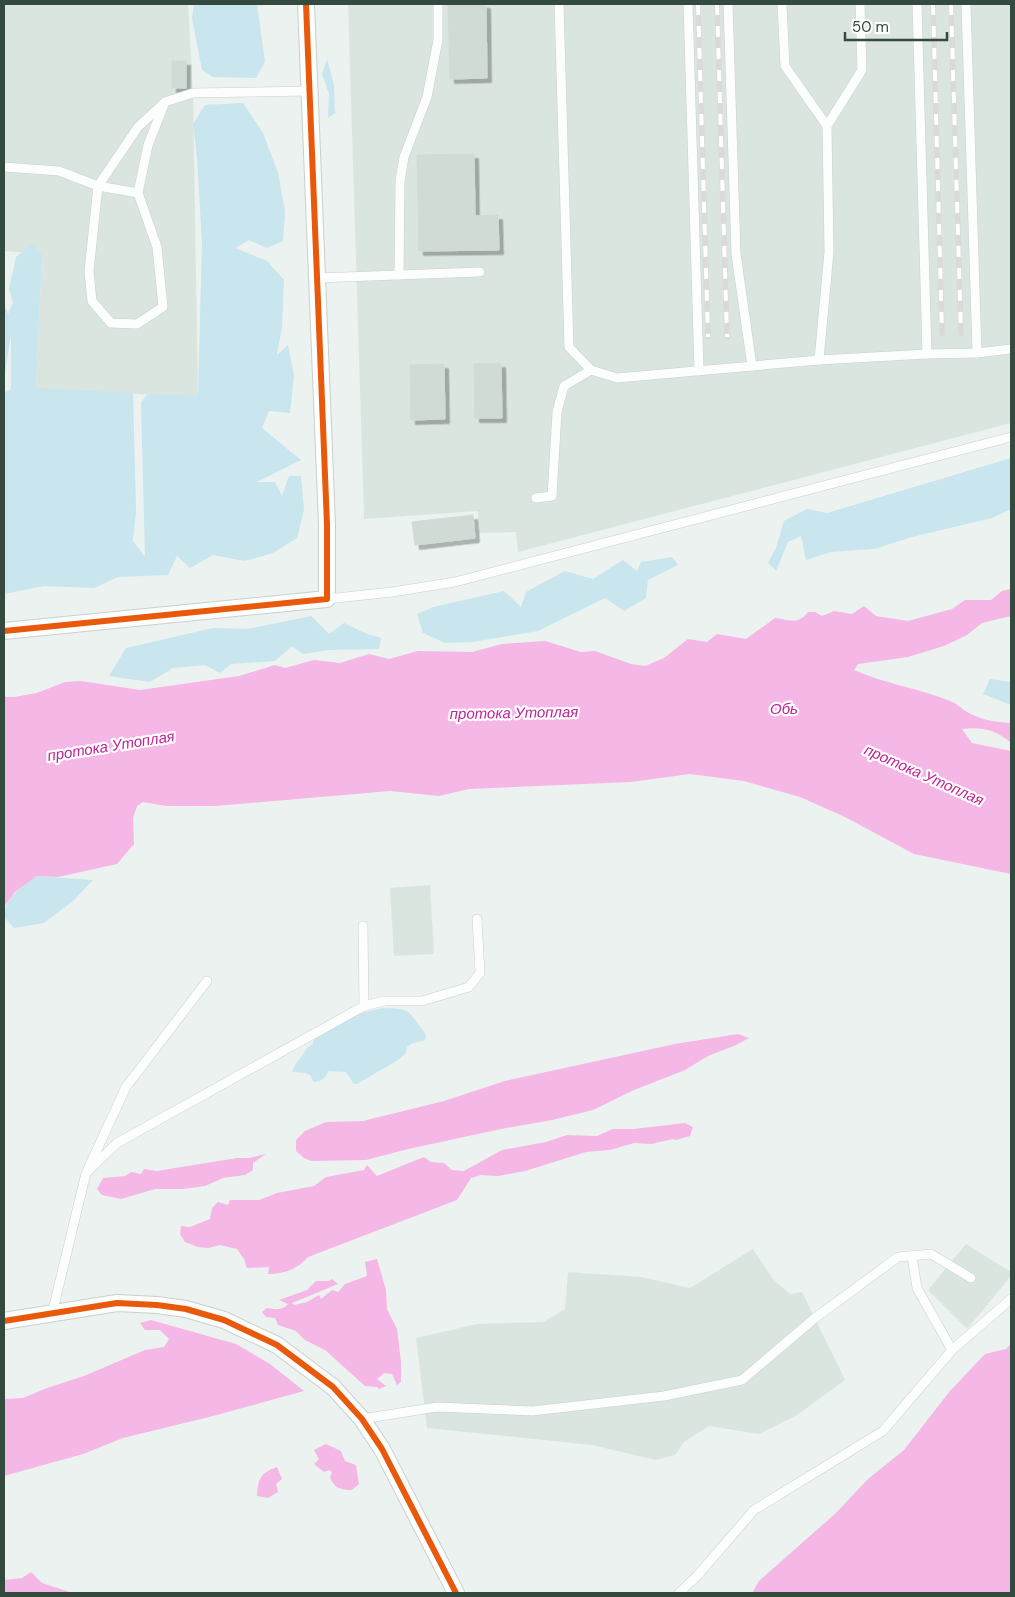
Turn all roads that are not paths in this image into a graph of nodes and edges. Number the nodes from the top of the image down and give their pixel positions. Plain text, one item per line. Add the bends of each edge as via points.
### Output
1 (306, 4) edge
2 (438, 4) edge
3 (559, 4) edge
4 (688, 4) edge
5 (728, 4) edge
6 (782, 4) edge
7 (860, 4) edge
8 (917, 4) edge
9 (966, 4) edge
10 (309, 91) junction
11 (165, 102) junction
12 (827, 126) junction
13 (4, 167) edge
14 (98, 186) junction
15 (138, 193) junction
16 (480, 272) dead end
17 (399, 275) junction
18 (316, 278) junction
19 (1011, 349) edge
20 (977, 353) junction
21 (927, 354) junction
22 (819, 360) junction
23 (752, 366) junction
24 (591, 370) junction
25 (699, 371) junction
26 (1011, 437) edge
27 (536, 498) dead end
28 (327, 599) junction
29 (4, 631) edge
30 (477, 919) dead end
31 (363, 926) dead end
32 (207, 981) dead end
33 (364, 1006) junction
34 (86, 1174) junction
35 (912, 1256) junction
36 (971, 1278) dead end
37 (1011, 1300) edge
38 (52, 1314) junction
39 (4, 1321) edge
40 (952, 1350) junction
41 (362, 1419) junction
42 (456, 1593) edge
43 (679, 1593) edge

1 - 10 street
2 - 17 lane via 438,40 427,97 404,157 400,181
3 - 24 lane via 569,347
4 - 25 lane
5 - 23 lane via 736,254
6 - 12 lane via 784,66
7 - 12 lane via 862,70
8 - 21 lane
9 - 20 lane
10 - 11 lane via 192,93
10 - 18 street
11 - 14 lane via 138,127
11 - 15 lane via 148,145
12 - 22 lane via 829,252
13 - 14 lane via 59,171
14 - 15 lane
14 - 15 lane via 89,271 92,301 111,323 137,324 163,307 157,247
16 - 17 lane
17 - 18 lane
18 - 28 street via 327,525
19 - 20 lane
20 - 21 lane
21 - 22 lane
22 - 23 lane
23 - 25 lane
24 - 25 lane via 617,378
24 - 27 lane via 564,386 557,412 552,496
26 - 28 lane via 455,582
28 - 29 street
30 - 33 lane via 480,973 469,987 422,1001 385,1001
31 - 33 lane
32 - 34 lane via 126,1087
33 - 34 lane via 117,1143
34 - 38 lane
35 - 36 lane via 931,1254
35 - 40 lane via 917,1288
35 - 41 lane via 898,1257 815,1318 742,1380 664,1396 532,1411 437,1407
37 - 40 lane
38 - 39 street
38 - 41 street via 117,1303 186,1309 224,1320 277,1345 333,1387
40 - 43 lane via 883,1430 754,1510
41 - 42 street via 382,1449

